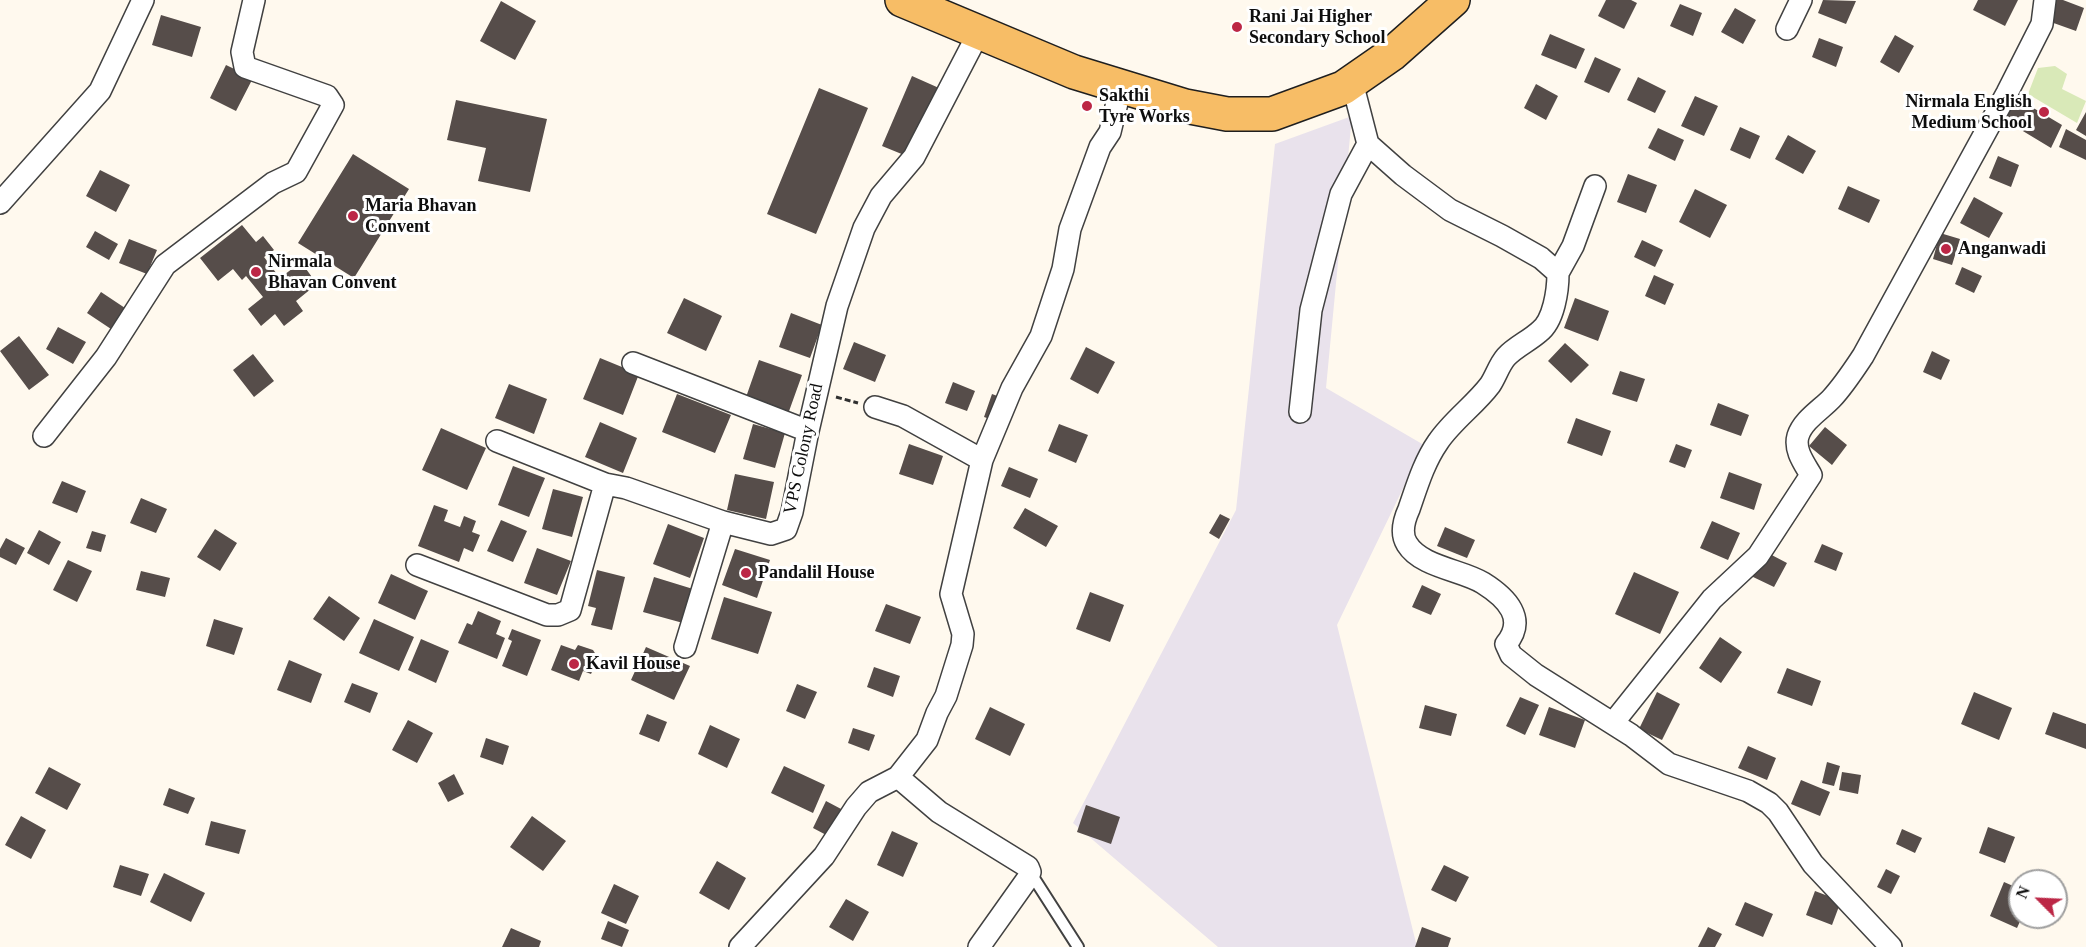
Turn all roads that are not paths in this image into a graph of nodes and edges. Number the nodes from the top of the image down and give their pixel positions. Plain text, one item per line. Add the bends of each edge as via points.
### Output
1 (143, 0) edge
2 (254, 0) edge
3 (902, 0) edge
4 (1453, 0) edge
5 (1801, 0) edge
6 (2045, 0) edge
7 (1787, 29) dead end
8 (980, 32) junction
9 (1353, 82) junction
10 (1121, 86) junction
11 (1368, 144) junction
12 (1595, 186) dead end
13 (0, 203) edge
14 (1558, 273) junction
15 (633, 363) dead end
16 (875, 407) road end
17 (1300, 412) dead end
18 (808, 431) junction
19 (44, 436) dead end
20 (497, 441) dead end
21 (982, 460) junction
22 (605, 484) junction
23 (723, 522) junction
24 (417, 565) dead end
25 (685, 647) dead end
26 (1613, 723) junction
27 (898, 777) junction
28 (1030, 872) junction
29 (740, 947) edge
30 (979, 947) edge
31 (1078, 947) edge
32 (1891, 947) edge

1 - 13 street via 100,91
2 - 19 street via 242,52 244,67 327,96 333,105 296,172 273,183 165,265 106,357
3 - 8 main road
4 - 9 main road via 1392,54
5 - 7 street
6 - 26 street via 2042,24 2007,93 1863,356 1848,379 1798,435 1798,451 1811,475 1758,556 1712,599
8 - 10 main road via 1074,72
8 - 18 street, VPS Colony Road via 914,157 881,196 864,228 837,306
9 - 10 main road via 1272,114 1227,114
9 - 11 street
10 - 21 street via 1110,132 1100,147 1070,229 1063,269 1041,336 1012,388
11 - 14 street via 1450,210 1541,258
11 - 17 street via 1341,194 1314,300
12 - 14 street via 1573,246
14 - 26 street via 1558,291 1542,330 1506,357 1490,385 1438,442 1421,473 1403,533 1407,545 1422,558 1483,583 1509,604 1517,622 1506,644 1511,655
15 - 18 street
16 - 21 street via 903,417
18 - 23 street, VPS Colony Road via 786,529 771,534
20 - 22 street, VPS Colony Road
21 - 27 street via 951,594 963,634 962,645 927,740
22 - 23 street, VPS Colony Road
22 - 24 street via 570,610 547,615
23 - 25 street
26 - 32 street via 1668,764 1748,791 1769,803 1812,864
27 - 28 street via 939,812 1001,849
27 - 29 street via 869,792 824,856
28 - 30 street
28 - 31 lane

